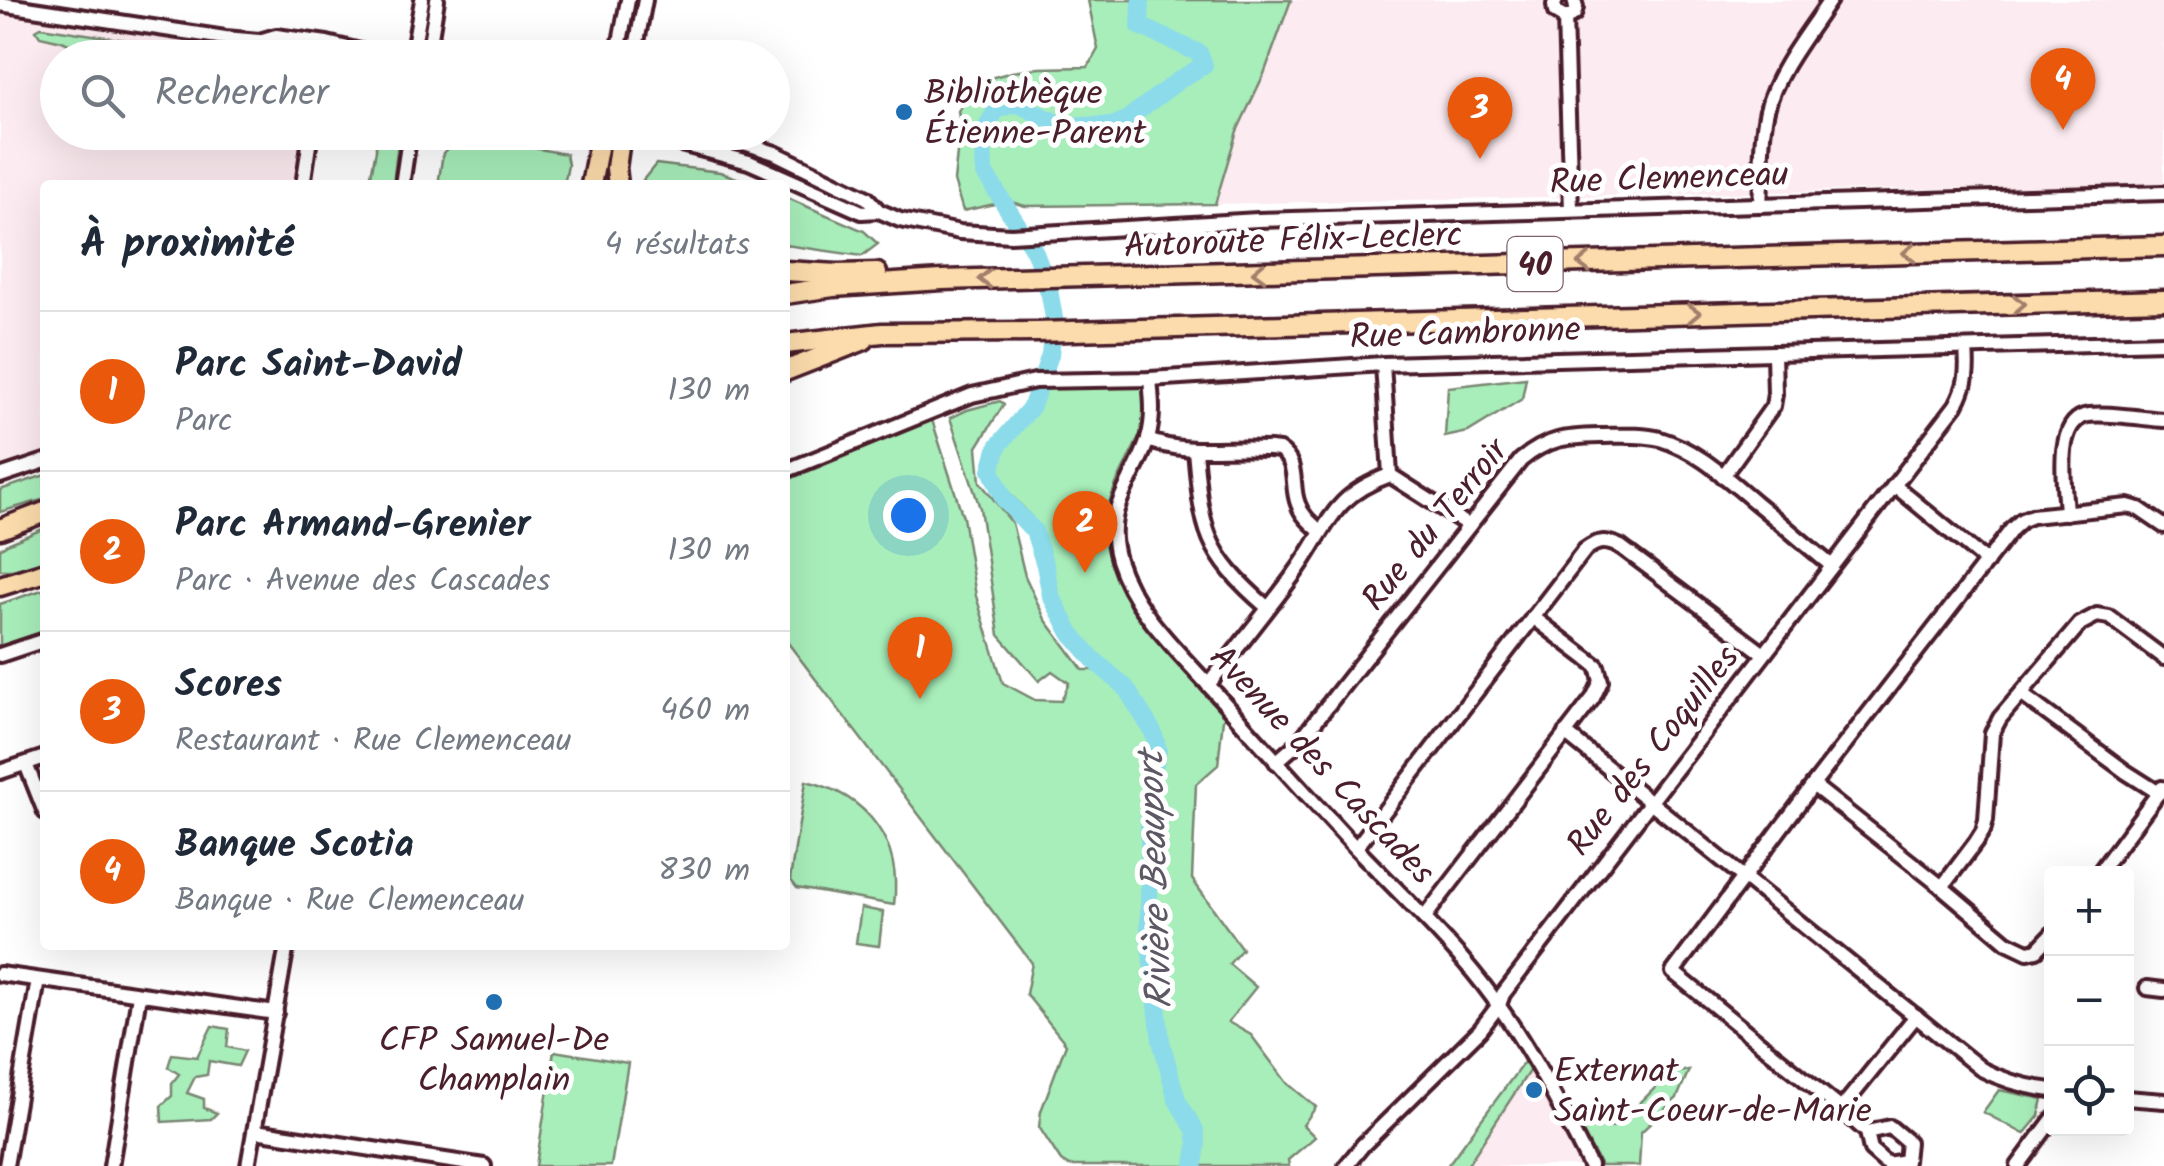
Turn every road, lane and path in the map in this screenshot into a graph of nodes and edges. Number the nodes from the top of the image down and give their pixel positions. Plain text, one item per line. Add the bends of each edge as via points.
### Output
1 (422, 0) edge
2 (437, 0) edge
3 (628, 0) edge
4 (645, 0) edge
5 (1556, 0) edge
6 (1574, 0) edge
7 (1830, 0) edge
8 (0, 4) edge
9 (1565, 18) junction
10 (250, 40) edge
11 (262, 40) edge
12 (290, 40) edge
13 (415, 40) edge
14 (430, 40) edge
15 (620, 40) edge
16 (637, 40) edge
17 (309, 150) edge
18 (407, 150) edge
19 (598, 150) edge
20 (618, 150) edge
21 (704, 150) edge
22 (766, 150) edge
23 (303, 180) edge
24 (403, 180) edge
25 (592, 180) edge
26 (617, 180) edge
27 (2164, 194) edge
28 (1760, 205) junction
29 (1571, 210) junction
30 (879, 211) junction
31 (2164, 246) edge
32 (790, 270) edge
33 (942, 280) junction
34 (790, 293) edge
35 (2164, 300) edge
36 (882, 333) junction
37 (2164, 342) edge
38 (790, 343) edge
39 (1966, 349) junction
40 (1774, 353) junction
41 (1383, 364) junction
42 (790, 369) edge
43 (1150, 379) junction
44 (2164, 420) edge
45 (1148, 440) junction
46 (1195, 450) junction
47 (40, 464) edge
48 (790, 468) edge
49 (1390, 474) junction
50 (0, 476) edge
51 (1723, 476) junction
52 (1894, 485) junction
53 (2066, 513) junction
54 (40, 514) edge
55 (1468, 525) junction
56 (2164, 526) edge
57 (0, 529) edge
58 (1320, 531) junction
59 (1987, 562) junction
60 (1832, 566) junction
61 (40, 574) edge
62 (0, 586) edge
63 (1268, 608) junction
64 (1534, 616) junction
65 (40, 642) edge
66 (1764, 654) junction
67 (0, 655) edge
68 (2164, 658) edge
69 (1208, 685) junction
70 (2021, 694) junction
71 (1566, 733) junction
72 (40, 759) edge
73 (1276, 762) junction
74 (26, 764) junction
75 (0, 772) edge
76 (1813, 785) junction
77 (2161, 789) edge
78 (40, 799) edge
79 (1651, 801) junction
80 (1356, 848) junction
81 (2104, 866) edge
82 (1744, 876) junction
83 (1942, 886) junction
84 (1424, 918) junction
85 (2044, 943) edge
86 (286, 950) edge
87 (0, 974) edge
88 (38, 980) junction
89 (2147, 988) dead end
90 (2164, 990) edge
91 (139, 996) junction
92 (1498, 1005) junction
93 (276, 1013) junction
94 (1916, 1016) junction
95 (2044, 1089) edge
96 (2134, 1099) edge
97 (2164, 1101) edge
98 (1841, 1109) junction
99 (255, 1131) junction
100 (2044, 1131) edge
101 (1867, 1132) dead end
102 (6, 1166) edge
103 (111, 1166) edge
104 (248, 1166) edge
105 (484, 1166) edge
106 (1346, 1166) edge
107 (1590, 1166) edge
108 (2018, 1166) edge

1 - 13 street
2 - 14 street
3 - 15 street
4 - 16 street
5 - 9 street via 1555,12
6 - 9 street via 1574,14
7 - 28 street via 1770,98
8 - 10 street
9 - 29 street
11 - 12 street
17 - 23 street
18 - 24 street
19 - 25 highway
20 - 26 highway
21 - 30 street, Rue Clemenceau via 750,162 862,212
22 - 30 street, Rue Clemenceau via 867,198
27 - 28 street, Rue Clemenceau
28 - 29 street, Rue Clemenceau
29 - 30 street, Rue Clemenceau via 1011,235 921,226
31 -> 33 highway, Autoroute Félix-Leclerc / 40
32 - 33 highway
33 - 34 highway, Autoroute Félix-Leclerc / 40
36 -> 35 highway, 40
36 - 38 highway, 40
36 - 42 highway
37 - 39 street, Rue Cambronne
39 - 40 street, Rue Cambronne
39 - 52 street, Rue des Coquilles via 1968,374 1956,405
40 - 41 street, Rue Cambronne
40 - 51 street via 1773,406
41 - 43 street, Rue Cambronne
41 - 49 street
43 - 45 street, Avenue des Cascades
43 - 48 street, Rue Cambronne via 1035,381 972,395
44 - 53 street via 2078,418 2064,442
45 - 46 street
45 - 69 street, Avenue des Cascades via 1116,508 1118,558 1163,636
46 - 58 street via 1280,450 1293,465 1298,506
46 - 63 street via 1207,535 1238,582
47 - 50 street
49 - 55 street
49 - 58 street via 1354,491
51 - 55 street, Rue du Terroir via 1698,456 1655,438 1565,437 1521,460
51 - 60 street, Rue du Terroir
52 - 59 street
52 - 60 street, Rue des Coquilles
53 - 56 street via 2128,506
53 - 59 street via 2022,520
54 - 57 highway
55 - 73 street, Rue du Terroir via 1298,743
58 - 63 street
59 - 76 street
60 - 66 street, Rue des Coquilles
61 - 62 highway
63 - 69 street
64 - 66 street via 1584,550 1608,542
64 - 71 street via 1601,674 1598,691
64 - 80 street
65 - 67 street
66 - 79 street, Rue des Coquilles
68 - 70 street via 2109,617 2096,615 2080,624
69 - 73 street, Avenue des Cascades
70 - 77 street via 2126,772
70 - 83 street via 1992,733 1983,831
71 - 79 street
71 - 84 street
72 - 74 street
73 - 80 street, Avenue des Cascades
74 - 75 street
74 - 78 street
76 - 82 street
76 - 83 street
77 - 81 street
79 - 82 street
79 - 92 street, Rue des Coquilles
80 - 84 street, Avenue des Cascades
82 - 94 street
82 - 98 street via 1673,972
83 - 85 street via 2007,942 2028,952
84 - 92 street, Avenue des Cascades
86 - 93 street
87 - 88 street
88 - 91 street
88 - 102 street
89 - 90 street
91 - 93 street
91 - 103 street
92 - 106 street, Rue des Coquilles
92 - 107 street, Avenue des Cascades
93 - 99 street
94 - 95 street via 1980,1069
94 - 98 street
96 - 97 street
98 - 101 street
99 - 104 street
99 - 105 street
100 - 108 street

